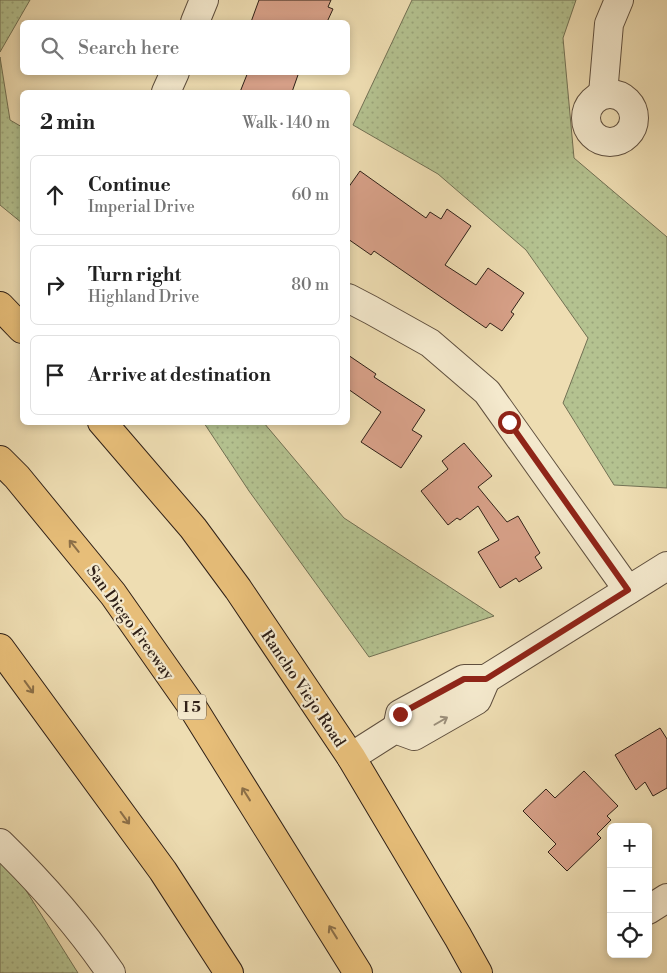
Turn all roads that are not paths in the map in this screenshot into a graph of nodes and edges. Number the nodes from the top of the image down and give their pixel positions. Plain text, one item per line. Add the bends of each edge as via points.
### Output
1 (204, 0) edge
2 (620, 0) edge
3 (196, 20) edge
4 (173, 75) edge
5 (167, 90) edge
6 (603, 94) dead end
7 (350, 299) edge
8 (0, 306) edge
9 (20, 328) edge
10 (105, 425) edge
11 (0, 460) edge
12 (667, 566) edge
13 (628, 590) junction
14 (0, 648) edge
15 (351, 757) junction
16 (0, 843) edge
17 (667, 898) edge
18 (652, 907) edge
19 (111, 973) edge
20 (229, 973) edge
21 (358, 973) edge
22 (478, 973) edge

1 - 3 street
2 - 6 street via 609,24
4 - 5 street
7 - 13 street via 430,343 487,392
8 - 9 main road
10 - 15 main road, Rancho Viejo Road via 193,528 233,581
21 -> 11 main road, San Diego Freeway / I 5 via 193,708 113,594
12 - 13 street
13 - 15 street via 486,679 477,700 414,736 394,729
14 -> 20 main road via 163,871
15 - 22 main road, Rancho Viejo Road
16 - 19 street via 64,911
17 - 18 street

